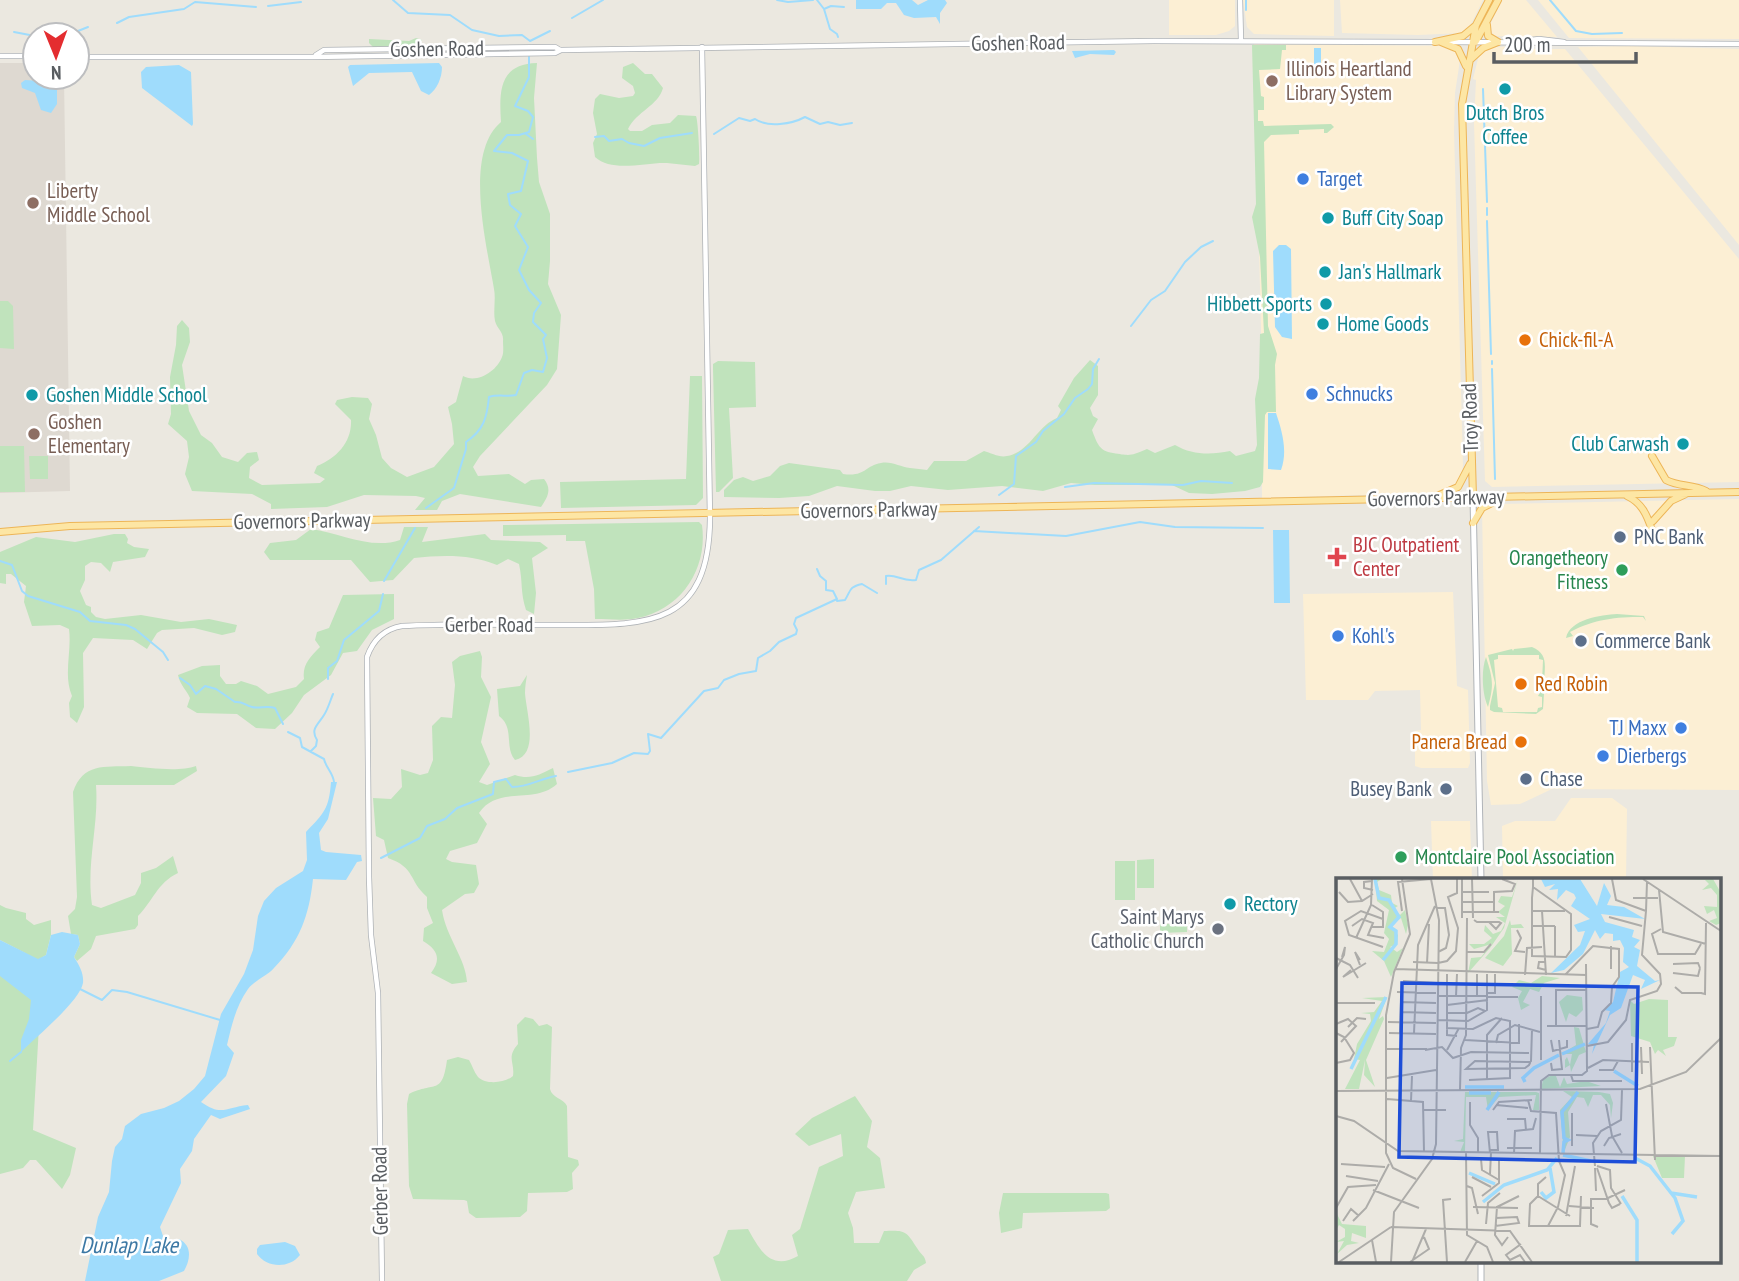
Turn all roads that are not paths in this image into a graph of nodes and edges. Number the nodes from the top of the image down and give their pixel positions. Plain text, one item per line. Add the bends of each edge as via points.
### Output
1 (1240, 0) edge
2 (1489, 0) edge
3 (1498, 0) edge
4 (1488, 19) junction
5 (1476, 25) junction
6 (1241, 41) junction
7 (1437, 42) junction
8 (1475, 42) junction
9 (1498, 42) junction
10 (1739, 44) edge
11 (702, 47) junction
12 (0, 55) edge
13 (21, 56) edge
14 (91, 57) edge
15 (1467, 67) junction
16 (1652, 456) dead end
17 (1471, 463) junction
18 (1690, 492) junction
19 (1708, 492) junction
20 (1739, 492) edge
21 (1622, 494) junction
22 (1507, 496) junction
23 (1473, 497) junction
24 (1432, 498) junction
25 (710, 513) junction
26 (1653, 521) dead end
27 (1473, 523) junction
28 (1652, 530) dead end
29 (0, 532) edge
30 (1481, 878) edge
31 (382, 1281) edge

1 - 6 street
2 - 5 main road, Troy Road
3 - 4 main road, Troy Road
4 - 8 main road, Troy Road
4 - 9 main road via 1487,33
5 - 7 main road via 1463,36
5 - 8 main road, Troy Road
6 - 7 street, Goshen Road
6 - 11 street, Goshen Road
7 - 8 street, Goshen Road
7 - 15 main road via 1455,46
8 - 9 street, Goshen Road
8 - 15 main road, Troy Road
9 - 10 street, Goshen Road
9 - 15 main road via 1478,52
11 - 14 street, Goshen Road via 324,50 313,57
11 - 25 street, Gerber Road
12 - 13 street
15 - 17 main road, Troy Road via 1462,134
16 - 19 main road via 1666,480
17 - 23 main road, Troy Road
17 - 24 main road via 1458,486
18 - 19 main road, Governors Parkway
18 - 21 main road, Governors Parkway
18 - 26 main road via 1671,501
19 - 20 main road, Governors Parkway
21 - 22 main road, Governors Parkway
21 - 28 main road via 1644,509
22 - 23 main road, Governors Parkway
22 - 27 main road via 1482,508
23 - 24 main road, Governors Parkway
23 - 27 main road, Troy Road
24 - 25 main road, Governors Parkway
25 - 29 main road, Governors Parkway via 70,526
25 - 31 street, Gerber Road via 709,553 701,577 688,596 663,616 627,625 402,626 383,632 369,650 369,877 378,993
27 - 30 main road, Troy Road

